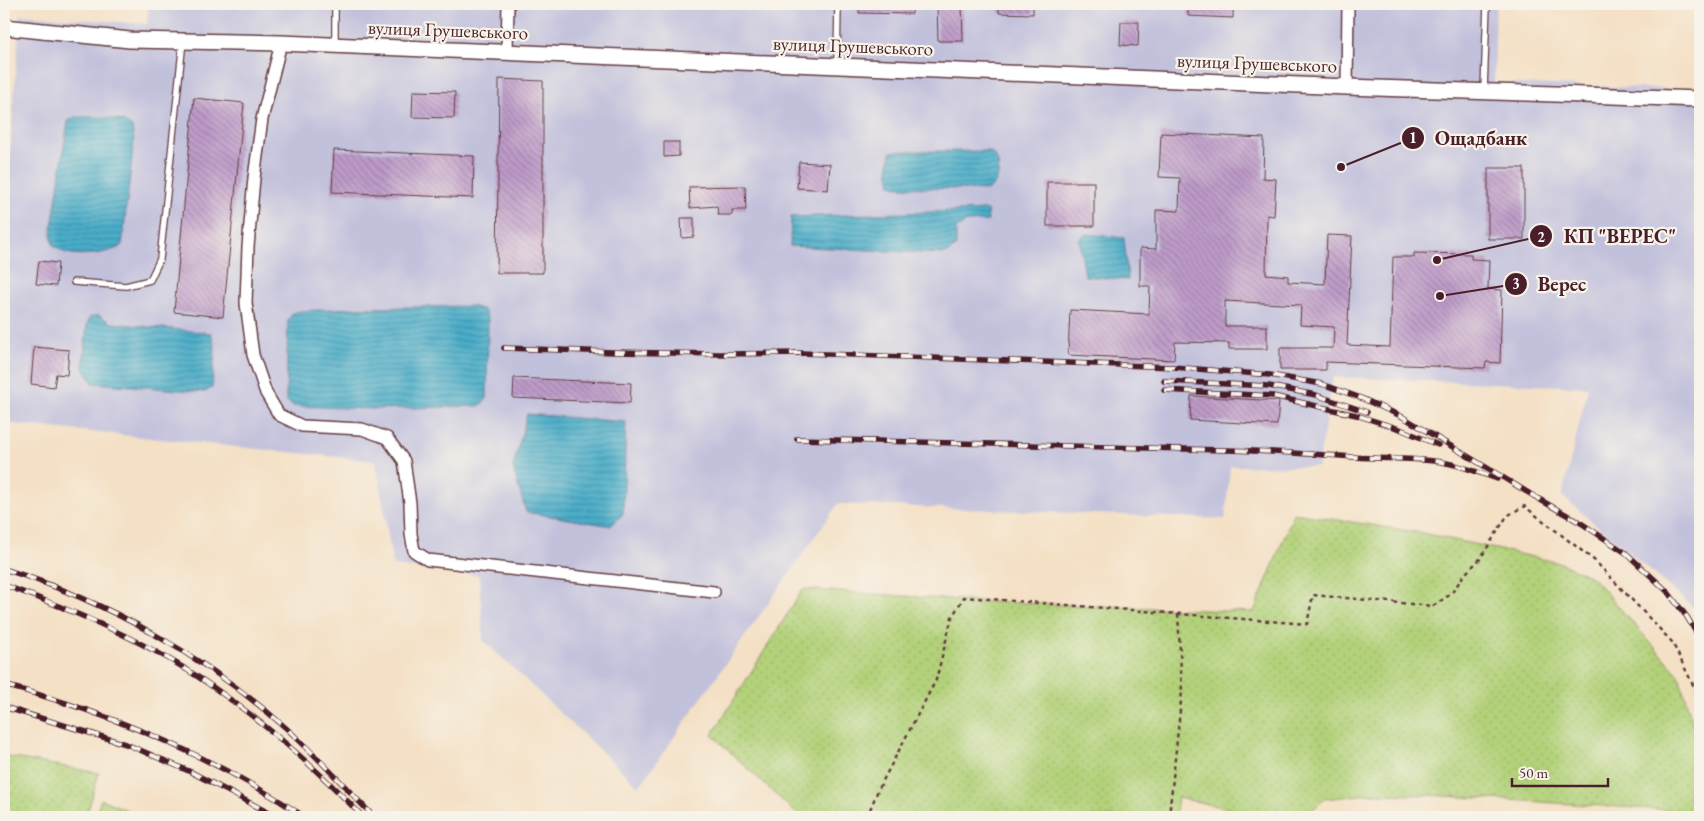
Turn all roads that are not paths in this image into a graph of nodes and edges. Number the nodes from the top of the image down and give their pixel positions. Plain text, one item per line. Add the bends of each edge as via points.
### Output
1 (335, 4) edge
2 (508, 4) edge
3 (838, 4) edge
4 (1348, 4) edge
5 (1487, 4) edge
6 (4, 26) edge
7 (182, 41) junction
8 (281, 43) junction
9 (335, 46) junction
10 (507, 52) junction
11 (837, 66) junction
12 (1347, 87) junction
13 (1484, 92) junction
14 (1700, 99) edge
15 (74, 282) dead end
16 (714, 592) dead end

1 - 9 lane
2 - 10 street
3 - 11 lane
4 - 12 street
5 - 13 lane
6 - 7 street, вулиця Грушевського via 130,40
7 - 8 street, вулиця Грушевського
7 - 15 lane via 160,259 150,280 126,286
8 - 9 street, вулиця Грушевського
8 - 16 street via 262,119 248,247 246,303 253,354 266,393 279,415 302,426 362,429 387,438 404,461 414,551 428,560
9 - 10 street, вулиця Грушевського
10 - 11 street, вулиця Грушевського
11 - 12 street, вулиця Грушевського
12 - 13 street, вулиця Грушевського
13 - 14 street, вулиця Грушевського

